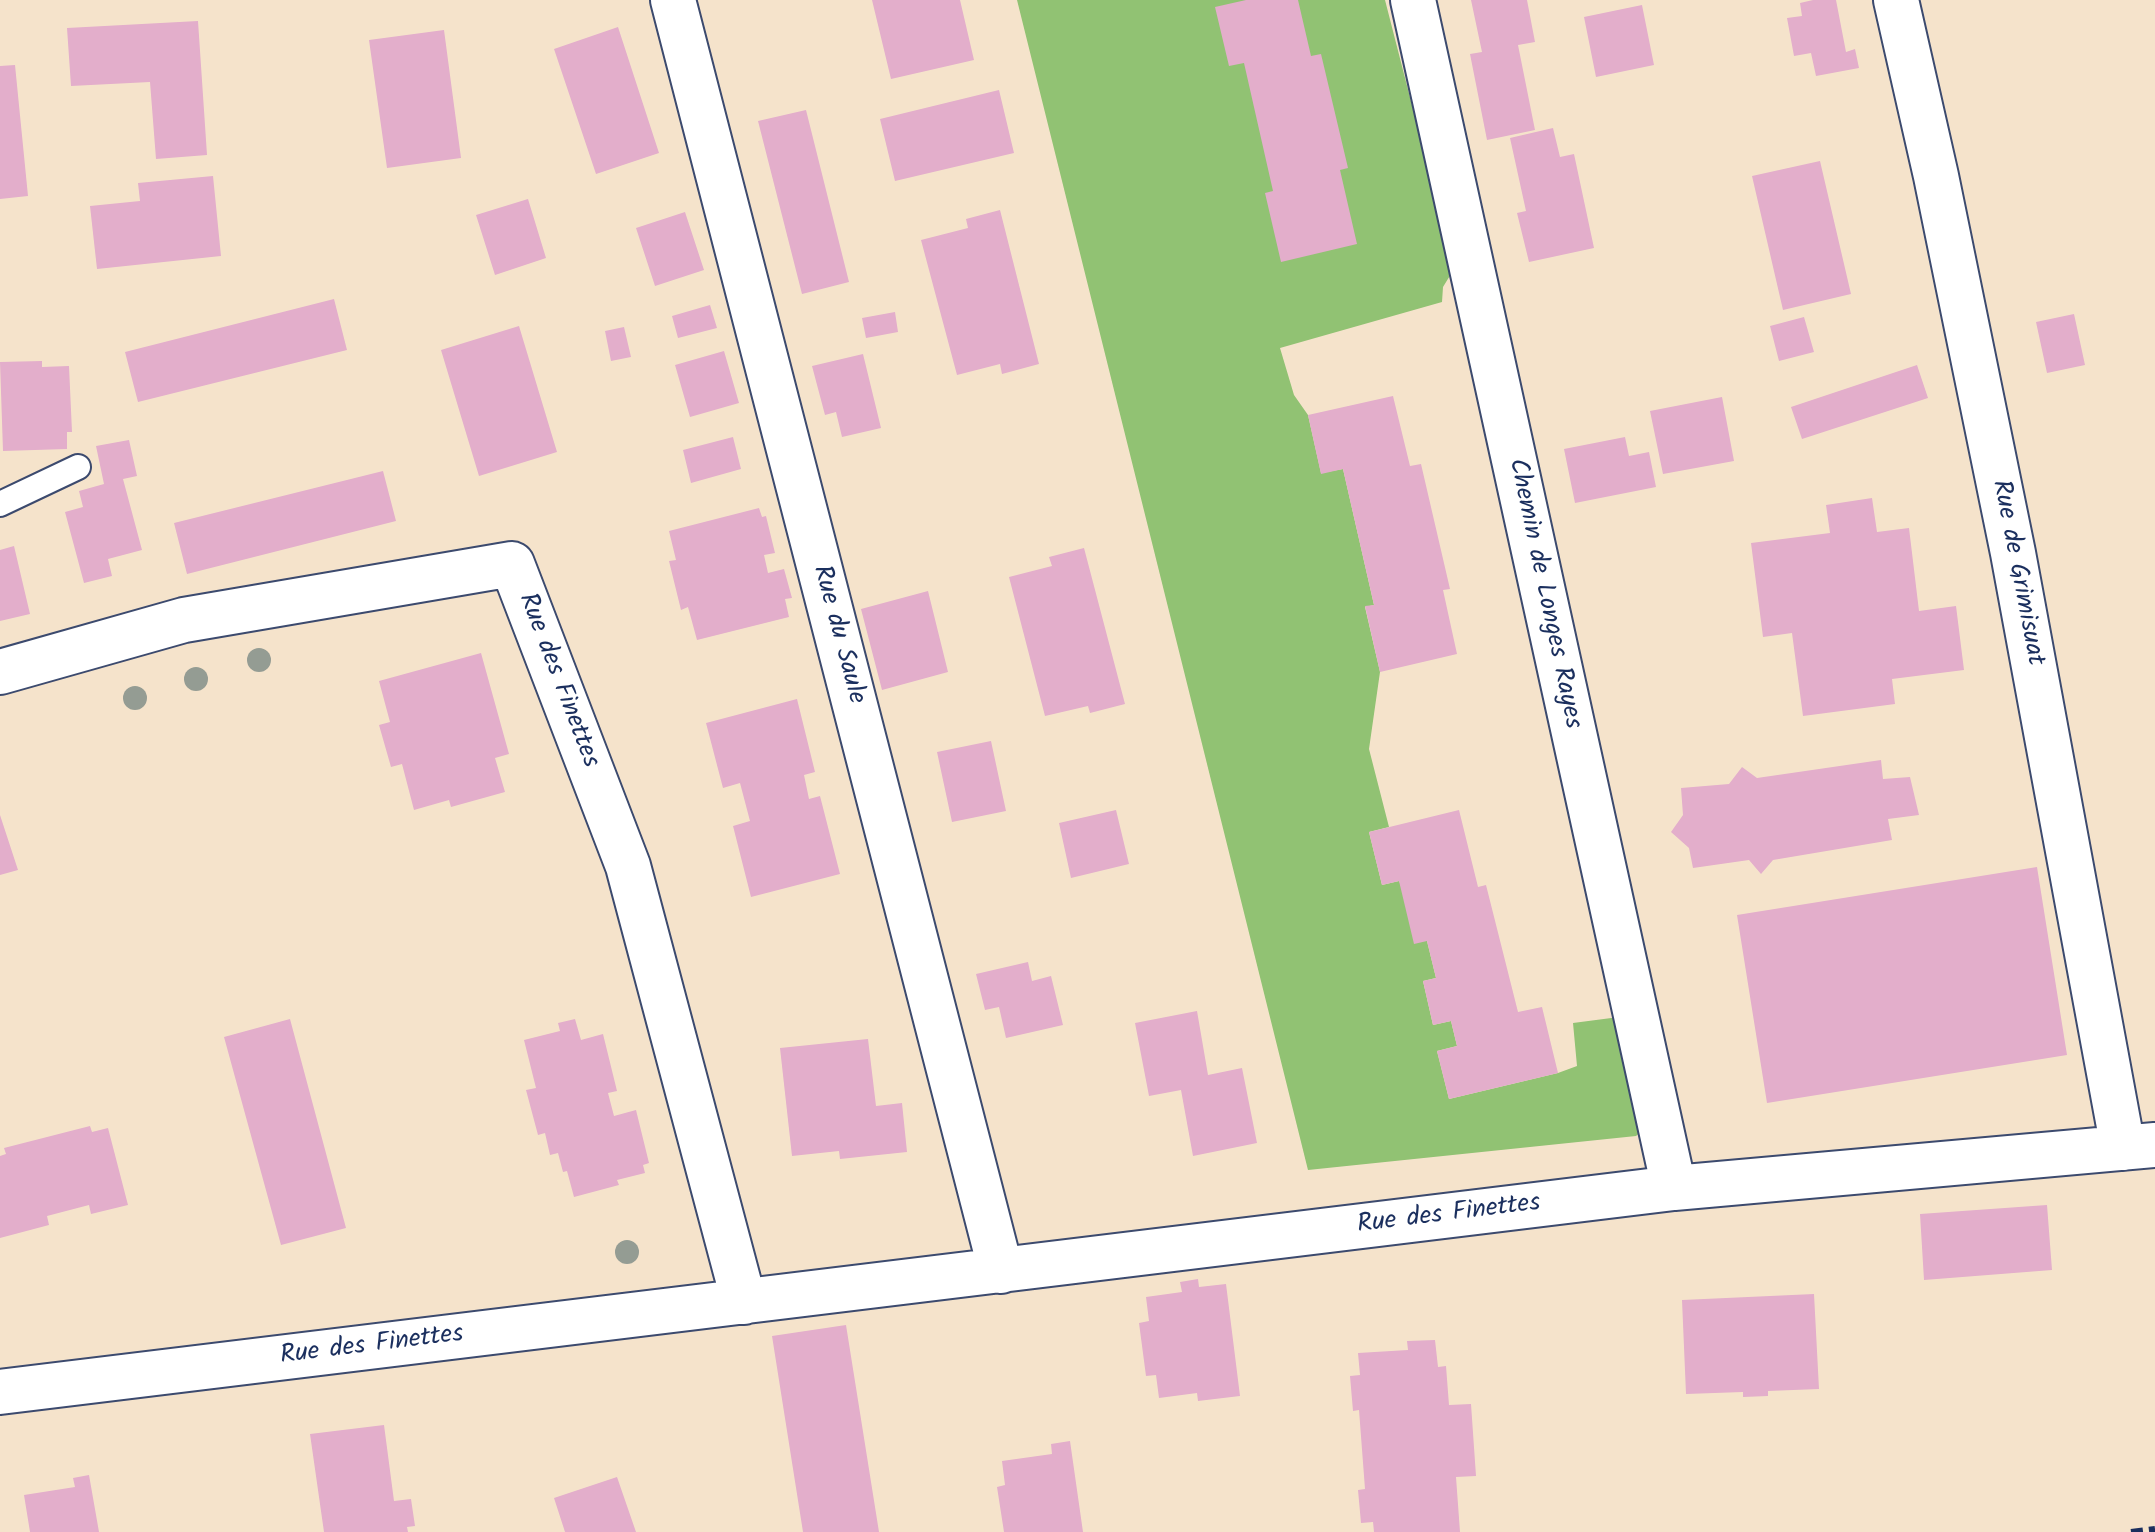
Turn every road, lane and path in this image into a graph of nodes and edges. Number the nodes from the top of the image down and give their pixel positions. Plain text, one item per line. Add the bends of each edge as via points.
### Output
1 (673, 0) edge
2 (1413, 0) edge
3 (1896, 0) edge
4 (78, 467) dead end
5 (0, 504) edge
6 (0, 672) edge
7 (2139, 1146) edge
8 (1674, 1188) junction
9 (1001, 1271) junction
10 (744, 1302) junction
11 (0, 1392) edge

1 - 9 street, Rue du Saule
2 - 8 street, Chemin de Longes Rayes
3 - 7 street, Rue de Grimisuat
4 - 5 lane
6 - 10 street, Rue des Finettes via 184,620 512,564 628,866
7 - 8 street, Rue des Finettes
8 - 9 street, Rue des Finettes
9 - 10 street, Rue des Finettes
10 - 11 street, Rue des Finettes

